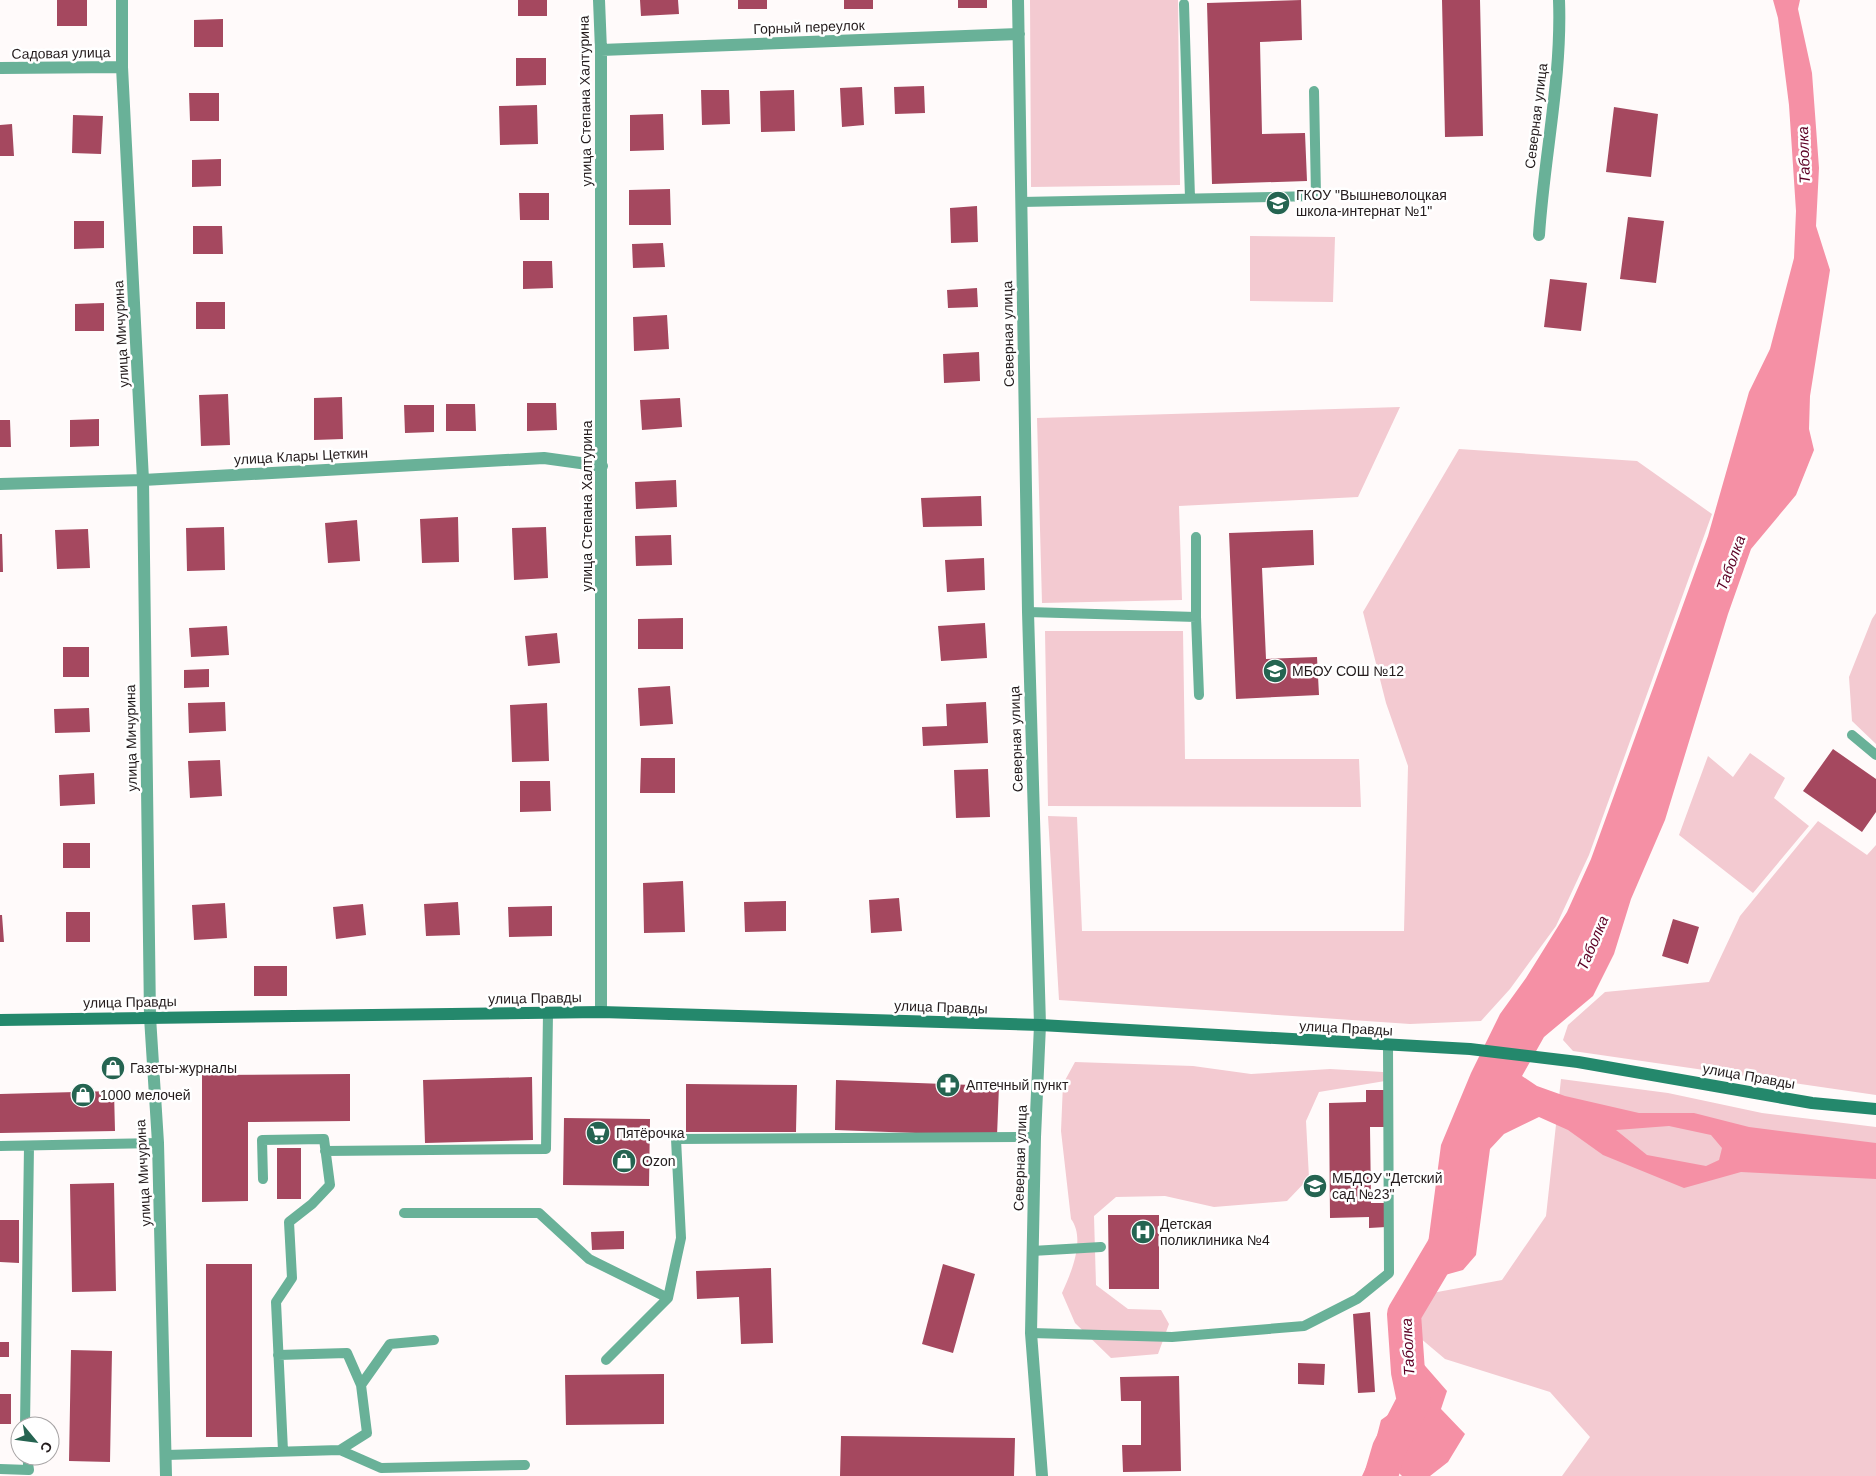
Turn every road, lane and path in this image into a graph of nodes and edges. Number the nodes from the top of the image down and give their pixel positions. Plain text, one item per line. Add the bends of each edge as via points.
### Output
1 (122, 0) edge
2 (598, 0) edge
3 (1018, 0) edge
4 (1559, 0) edge
5 (1184, 4) dead end
6 (1019, 34) junction
7 (601, 50) junction
8 (122, 67) junction
9 (0, 68) edge
10 (1314, 91) dead end
11 (1190, 198) junction
12 (1021, 202) junction
13 (1539, 235) dead end
14 (602, 466) junction
15 (143, 480) junction
16 (0, 484) edge
17 (1196, 537) dead end
18 (1028, 612) junction
19 (1196, 617) junction
20 (1199, 695) dead end
21 (1852, 735) dead end
22 (1876, 755) edge
23 (601, 1012) junction
24 (548, 1013) junction
25 (150, 1017) junction
26 (0, 1020) edge
27 (1040, 1025) junction
28 (1388, 1045) junction
29 (1876, 1109) edge
30 (1035, 1137) junction
31 (158, 1143) junction
32 (0, 1146) edge
33 (29, 1146) junction
34 (325, 1151) junction
35 (263, 1179) dead end
36 (404, 1213) dead end
37 (1101, 1247) dead end
38 (1032, 1251) junction
39 (668, 1298) junction
40 (1032, 1333) junction
41 (434, 1340) dead end
42 (278, 1355) junction
43 (606, 1360) dead end
44 (361, 1385) junction
45 (25, 1416) edge
46 (340, 1450) junction
47 (283, 1451) junction
48 (166, 1455) junction
49 (28, 1466) edge
50 (525, 1466) dead end
51 (0, 1470) edge
52 (166, 1476) edge
53 (1042, 1476) edge

1 - 8 street, улица Мичурина
2 - 7 street, улица Степана Халтурина
3 - 6 street, Северная улица
4 - 13 street, Северная улица via 1558,52
5 - 11 lane
6 - 7 street, Горный переулок
6 - 12 street, Северная улица
7 - 14 street, улица Степана Халтурина
8 - 9 street, Садовая улица
8 - 15 street, улица Мичурина
10 - 11 lane via 1316,196
11 - 12 lane
12 - 18 street, Северная улица
14 - 15 street, улица Клары Цеткин via 544,458
14 - 23 street, улица Степана Халтурина
15 - 16 street, улица Клары Цеткин
15 - 25 street, улица Мичурина
17 - 19 lane
18 - 19 lane
18 - 27 street, Северная улица
19 - 20 lane
21 - 22 lane
23 - 24 street, улица Правды
23 - 27 street, улица Правды
24 - 25 street, улица Правды
24 - 34 lane via 546,1149
25 - 26 street, улица Правды
25 - 31 street, улица Мичурина
27 - 28 street, улица Правды
27 - 30 street, Северная улица
28 - 29 street, улица Правды via 1470,1049 1633,1070 1812,1103
28 - 40 lane via 1389,1272 1357,1299 1304,1326 1172,1337
30 - 38 street, Северная улица
30 - 39 lane via 676,1139 680,1238
31 - 33 lane
31 - 48 street, улица Мичурина
32 - 33 lane
33 - 45 lane
34 - 35 lane via 324,1139 262,1140
34 - 42 lane via 330,1185 290,1222 292,1278 276,1302
36 - 39 lane via 539,1213 589,1259
37 - 38 lane
38 - 40 street, Северная улица
39 - 43 lane
40 - 53 street, Северная улица
41 - 44 lane via 390,1344
42 - 44 lane via 347,1353
42 - 47 lane
44 - 46 lane via 367,1433
46 - 47 lane
46 - 50 lane via 381,1468
47 - 48 lane
48 - 52 street, улица Мичурина
49 - 51 lane via 29,1470

